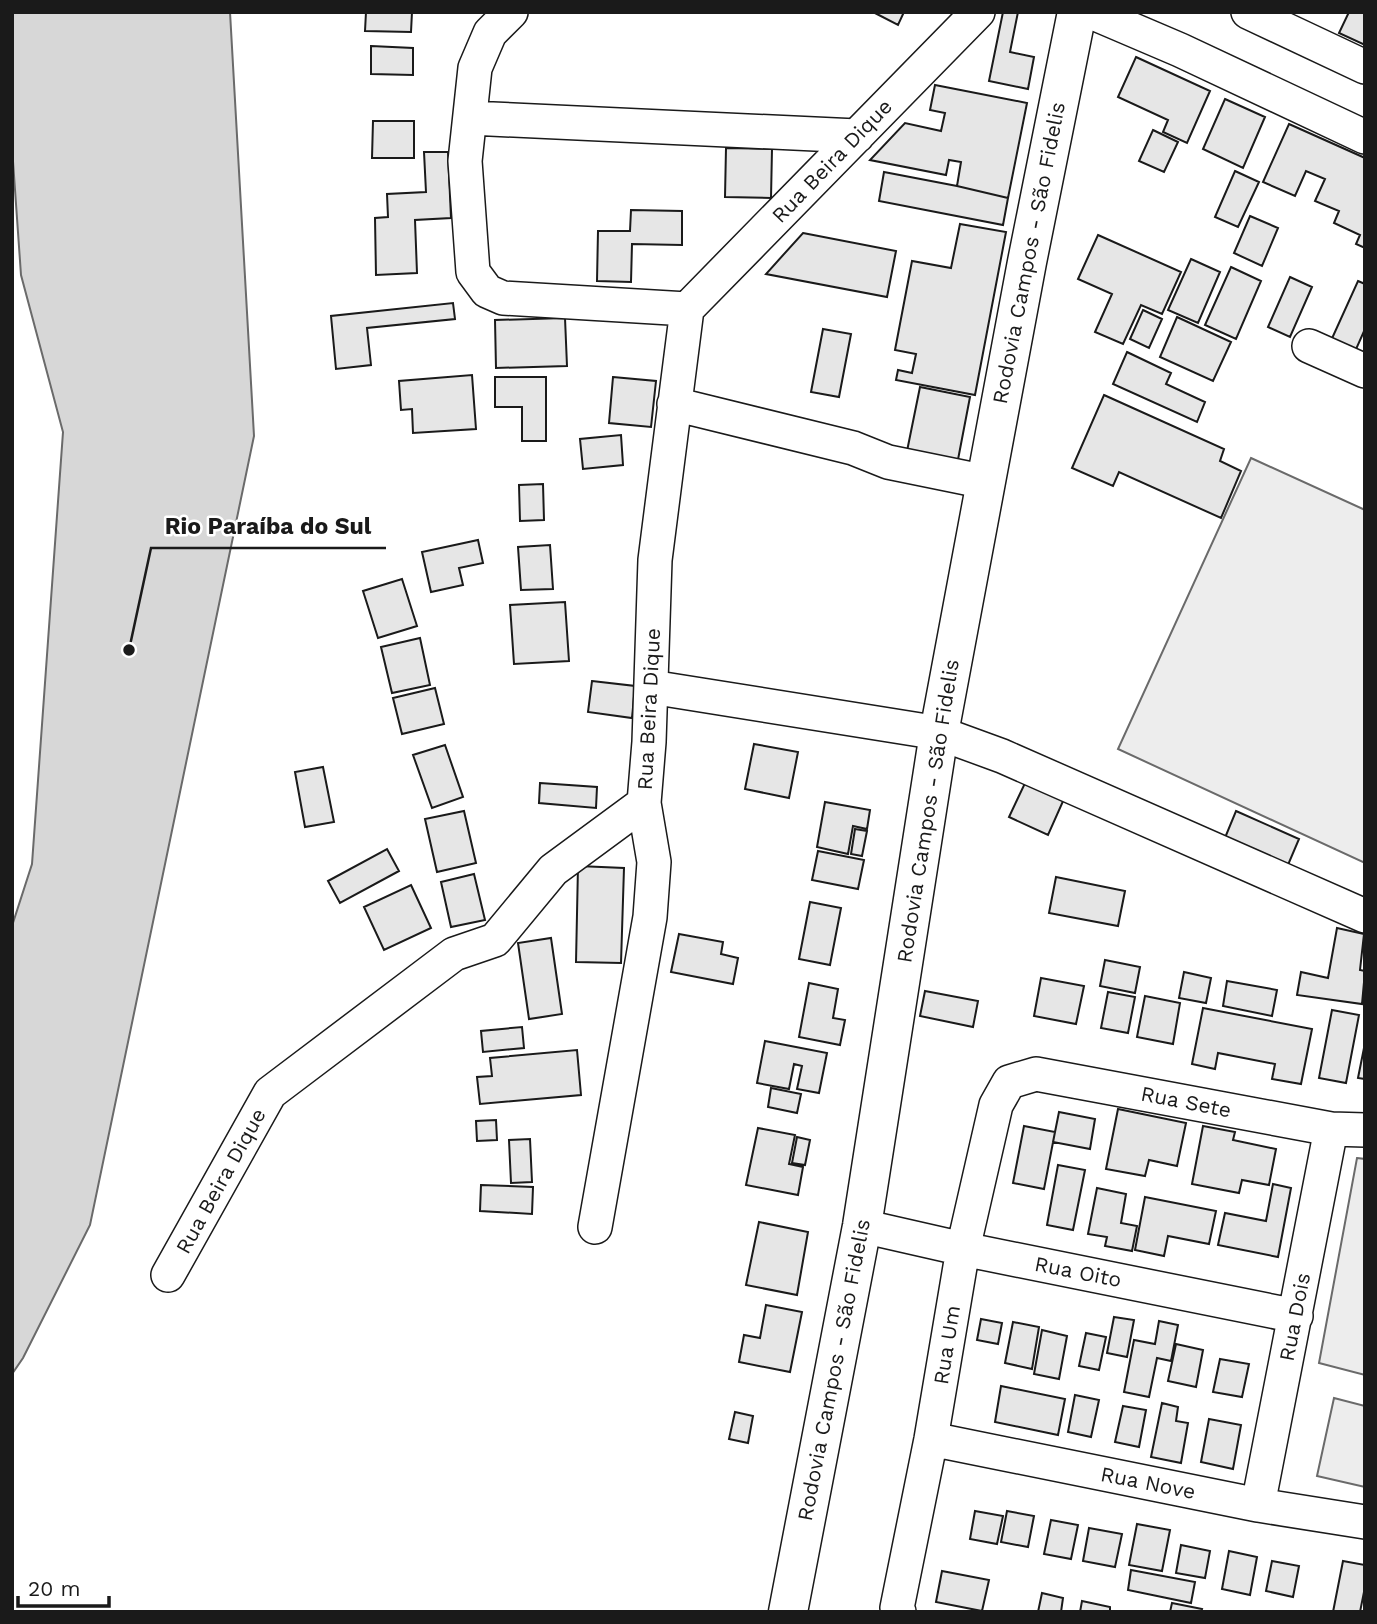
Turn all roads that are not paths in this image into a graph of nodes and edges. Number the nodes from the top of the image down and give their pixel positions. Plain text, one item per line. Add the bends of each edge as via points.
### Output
1 (511, 12) edge
2 (978, 12) edge
3 (1077, 12) edge
4 (1091, 12) edge
5 (1248, 12) edge
6 (1365, 67) edge
7 (470, 118) junction
8 (857, 136) junction
9 (1365, 137) edge
10 (687, 309) junction
11 (1309, 345) dead end
12 (1365, 371) edge
13 (674, 404) junction
14 (986, 481) junction
15 (651, 687) junction
16 (939, 733) junction
17 (644, 803) junction
18 (1365, 916) edge
19 (1009, 1082) joint
20 (1331, 1129) junction
21 (1365, 1130) edge
22 (862, 1226) junction
23 (595, 1227) dead end
24 (963, 1249) junction
25 (168, 1275) dead end
26 (1296, 1317) junction
27 (931, 1439) junction
28 (1258, 1506) junction
29 (1365, 1522) edge
30 (788, 1612) edge
31 (899, 1612) edge

1 - 7 street via 490,33 475,68
2 - 8 street, Rua Beira Dique
3 - 14 main road, Rodovia Campos - São Fidelis
4 - 9 street
5 - 6 street
7 - 8 street
7 - 10 street via 465,161 473,272 487,291 503,298
8 - 10 street, Rua Beira Dique
10 - 13 street, Rua Beira Dique
11 - 12 street
13 - 14 street via 853,448 888,461
13 - 15 street, Rua Beira Dique via 655,559
14 - 16 main road, Rodovia Campos - São Fidelis
15 - 16 street
15 - 17 street, Rua Beira Dique
16 - 18 street via 1002,756
16 - 22 main road, Rodovia Campos - São Fidelis
17 - 23 street via 654,862 650,917
17 - 25 street, Rua Beira Dique via 553,870 495,940 454,954 270,1093
19 - 20 street, Rua Sete via 1036,1073
19 - 24 street, Rua Um via 996,1105
20 - 21 street, Rua Sete
20 - 26 street, Rua Dois
22 - 24 street, Rua Oito
22 - 30 main road, Rodovia Campos - São Fidelis
24 - 26 street, Rua Oito
24 - 27 street, Rua Um
26 - 28 street, Rua Dois
27 - 28 street, Rua Nove
27 - 31 street, Rua Um
28 - 29 street, Rua Nove

